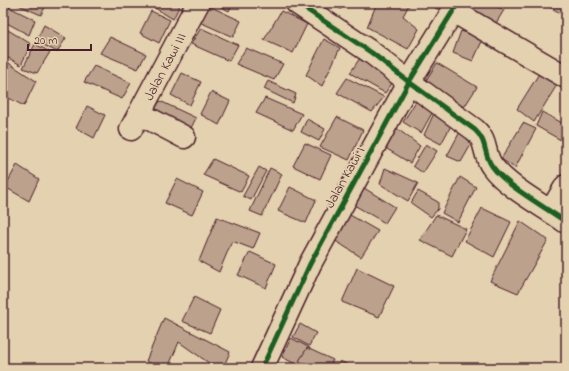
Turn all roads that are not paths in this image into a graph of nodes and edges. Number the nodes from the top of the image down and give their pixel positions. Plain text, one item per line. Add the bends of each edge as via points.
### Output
1 (198, 3) edge
2 (297, 3) edge
3 (455, 7) edge
4 (566, 77) edge
5 (409, 82) junction
6 (184, 137) dead end
7 (566, 186) edge
8 (558, 217) edge
9 (262, 368) edge

1 - 6 street, Jalan Kawi III via 135,122
2 - 5 street via 372,53
3 - 4 street
3 - 5 street, Jalan Kawi I
5 - 8 street via 480,134 491,165 506,181
5 - 9 street, Jalan Kawi I via 310,264
7 - 8 street

